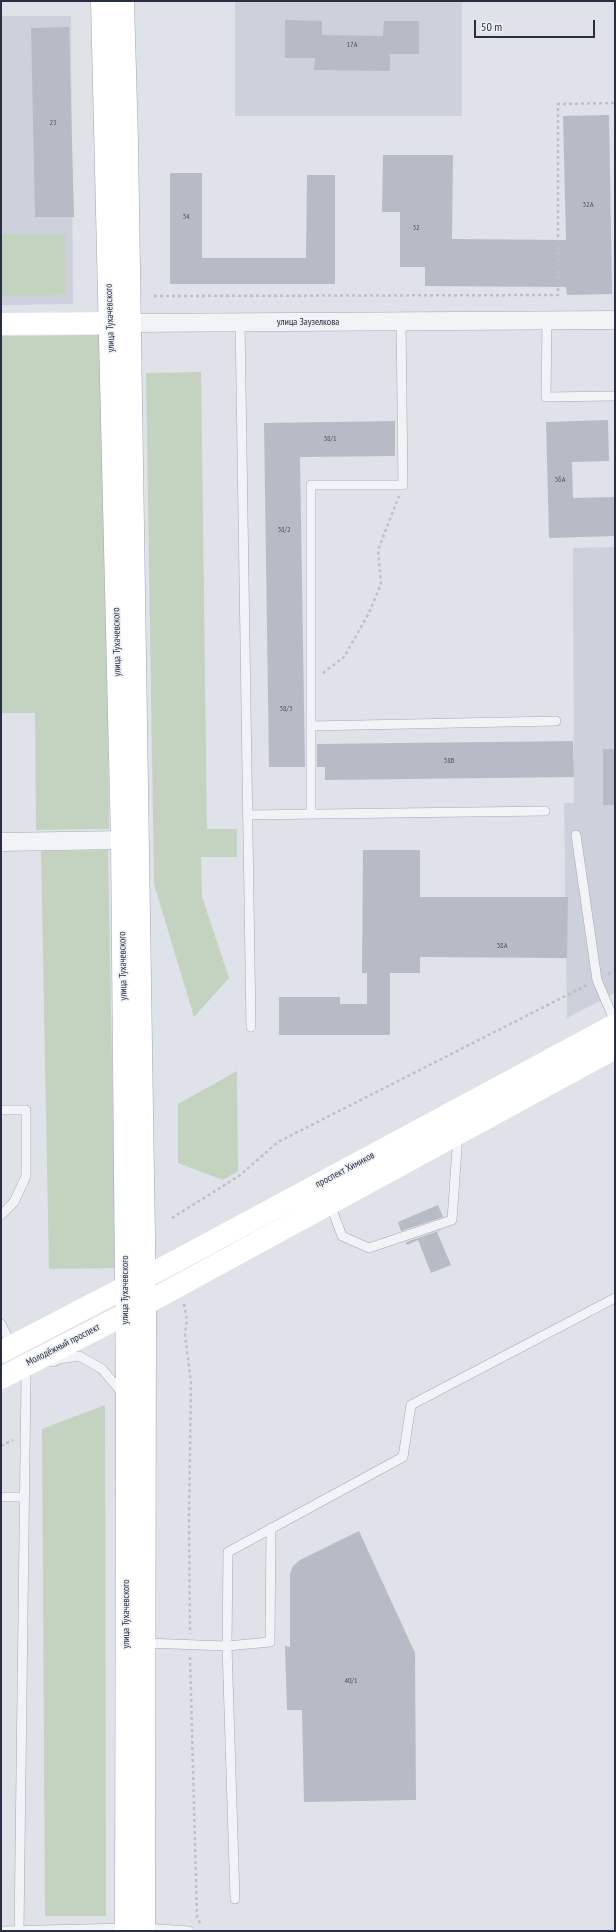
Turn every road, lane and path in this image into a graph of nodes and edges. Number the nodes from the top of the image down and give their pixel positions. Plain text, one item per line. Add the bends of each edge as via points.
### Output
1 (102, 1) edge
2 (123, 1) edge
3 (615, 103) edge
4 (154, 296) dead end
5 (547, 320) junction
6 (615, 320) edge
7 (401, 321) junction
8 (240, 322) junction
9 (120, 323) junction
10 (1, 324) edge
11 (615, 396) edge
12 (403, 485) junction
13 (311, 682) junction
14 (556, 721) dead end
15 (311, 726) junction
16 (545, 811) dead end
17 (311, 814) junction
18 (247, 815) junction
19 (576, 835) dead end
20 (122, 840) junction
21 (1, 842) edge
22 (615, 971) edge
23 (597, 980) junction
24 (615, 1022) edge
25 (615, 1025) edge
26 (251, 1027) dead end
27 (615, 1048) edge
28 (1, 1110) edge
29 (458, 1133) junction
30 (330, 1202) junction
31 (1, 1215) edge
32 (172, 1218) dead end
33 (135, 1281) junction
34 (615, 1298) edge
35 (184, 1300) dead end
36 (145, 1304) junction
37 (126, 1314) junction
38 (1, 1324) edge
39 (6, 1349) edge
40 (46, 1366) dead end
41 (2, 1377) edge
42 (127, 1398) junction
43 (1, 1497) edge
44 (24, 1497) junction
45 (271, 1528) junction
46 (145, 1643) junction
47 (190, 1644) junction
48 (227, 1646) junction
49 (236, 1900) dead end
50 (200, 1924) dead end
51 (135, 1930) edge
52 (1, 1931) edge
53 (20, 1931) edge
54 (189, 1931) edge

1 - 9 main road, улица Тухачевского
2 - 9 main road, улица Тухачевского via 127,141
3 - 4 path via 558,104 558,295
5 - 6 street, улица Заузелкова
5 - 7 street, улица Заузелкова
5 - 11 lane via 546,397
7 - 8 street, улица Заузелкова
7 - 12 lane
8 - 9 street, улица Заузелкова
8 - 18 lane
9 - 10 main road, улица Заузелкова
9 - 20 main road, улица Тухачевского
9 - 33 main road, улица Тухачевского
12 - 13 path via 378,550 381,584 370,613 344,657
12 - 13 lane via 311,485
13 - 15 lane
14 - 15 lane
15 - 17 lane
16 - 17 lane
17 - 18 lane
18 - 26 lane
19 - 23 lane
20 - 21 street
20 - 33 main road, улица Тухачевского
22 - 23 path
23 - 24 lane
23 - 32 path via 278,1142 239,1176
25 - 33 main road, проспект Химиков
27 - 29 main road, проспект Химиков
28 - 31 lane via 26,1110 26,1176 14,1202
29 - 30 main road, проспект Химиков
29 - 30 lane via 452,1220 369,1248 342,1236
30 - 36 main road, проспект Химиков
33 - 36 main road, улица Тухачевского
33 - 37 main road, улица Тухачевского
33 - 39 main road, проспект Химиков
34 - 45 lane via 411,1405 403,1457
35 - 47 path via 191,1383
36 - 37 main road, проспект Химиков
36 - 46 main road, улица Тухачевского
37 - 41 main road, Молодёжный проспект
37 - 42 main road, улица Тухачевского
38 - 39 lane
40 - 42 lane via 59,1359 79,1356 102,1369
41 - 44 lane via 29,1375
42 - 51 main road, улица Тухачевского
43 - 44 lane
44 - 53 lane
45 - 48 lane via 228,1552
45 - 48 lane via 270,1642
46 - 47 lane
46 - 51 main road, улица Тухачевского
47 - 48 lane
47 - 50 path via 197,1917
48 - 49 lane
51 - 53 lane
51 - 54 lane
52 - 53 lane

